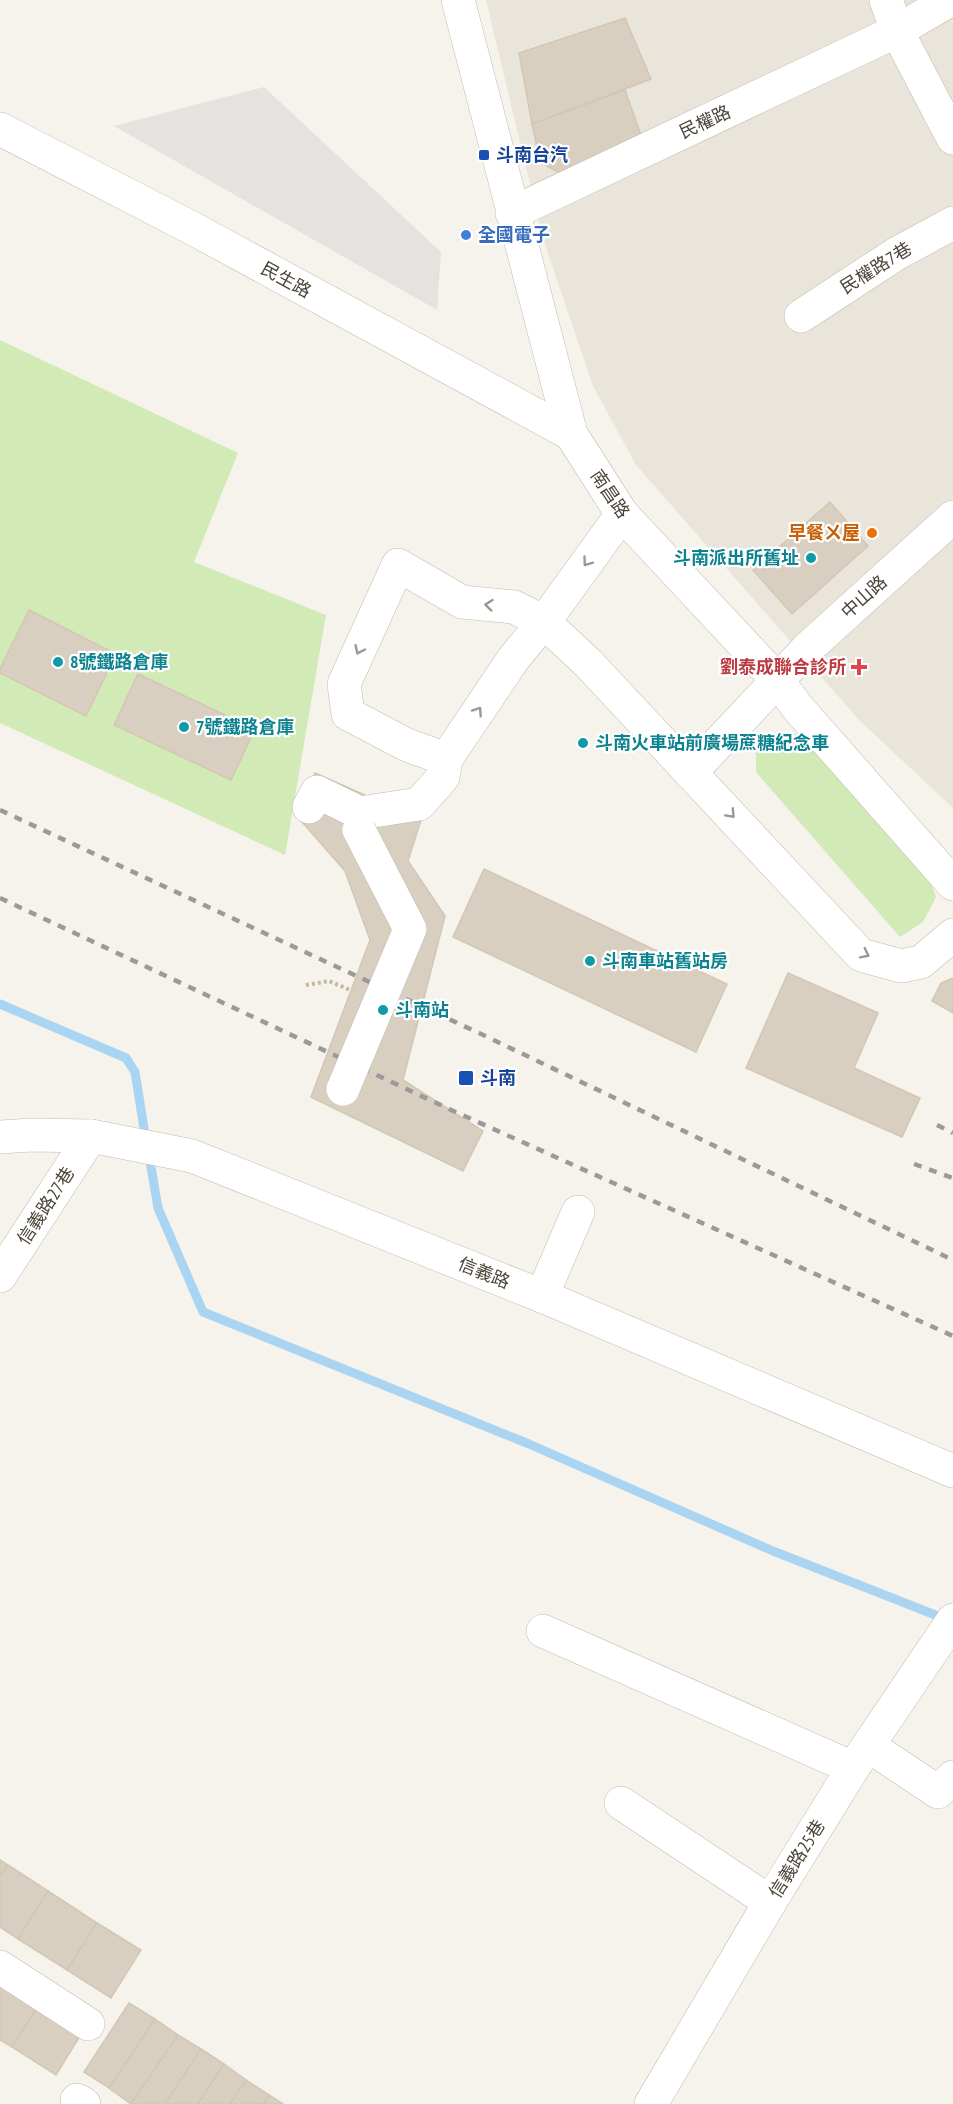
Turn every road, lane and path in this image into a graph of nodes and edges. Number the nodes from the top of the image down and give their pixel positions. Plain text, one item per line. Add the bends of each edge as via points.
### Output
1 (458, 0) edge
2 (886, 0) edge
3 (950, 0) edge
4 (897, 31) junction
5 (953, 138) edge
6 (5, 142) edge
7 (512, 213) junction
8 (953, 223) edge
9 (801, 316) dead end
10 (571, 434) junction
11 (622, 514) junction
12 (953, 516) edge
13 (544, 622) junction
14 (778, 681) junction
15 (446, 759) junction
16 (690, 772) junction
17 (309, 807) dead end
18 (359, 830) dead end
19 (953, 884) edge
20 (953, 935) edge
21 (306, 985) dead end
22 (380, 1002) junction
23 (343, 1089) dead end
24 (92, 1136) junction
25 (0, 1137) edge
26 (578, 1212) dead end
27 (0, 1276) edge
28 (542, 1296) junction
29 (953, 1472) edge
30 (953, 1620) edge
31 (543, 1631) dead end
32 (861, 1757) junction
33 (953, 1777) edge
34 (621, 1803) dead end
35 (770, 1902) junction
36 (0, 1967) edge
37 (88, 2024) dead end
38 (651, 2104) edge

1 - 7 street, 南昌路
2 - 4 street
3 - 4 street, 民權路
4 - 5 street
4 - 7 street, 民權路
6 - 10 street, 民生路 via 192,228
7 - 10 street, 南昌路
8 - 9 street, 民權路7巷 via 896,254
10 - 11 street, 南昌路
11 -> 13 street
11 - 14 street, 南昌路
12 - 14 street, 中山路 via 808,648
15 -> 13 street via 513,658
13 -> 15 street via 513,608 462,602 398,565 344,684 348,714 407,745
13 - 16 street
14 - 16 street, 中山路
14 - 19 street, 南昌路
15 - 17 street via 443,777 419,804 360,813 317,792
16 -> 20 street via 861,955 902,966 921,962
18 - 22 street, bridge via 410,929
21 - 22 path via 329,981
22 - 23 street, bridge
24 - 25 street, 信義路
24 - 27 street, 信義路27巷
24 - 28 street, 信義路 via 192,1156
26 - 28 street
28 - 29 street, 信義路
30 - 32 street, 信義路25巷
31 - 32 street
32 - 33 street via 938,1792
32 - 35 street, 信義路25巷
34 - 35 street
35 - 38 street, 信義路25巷
36 - 37 street

